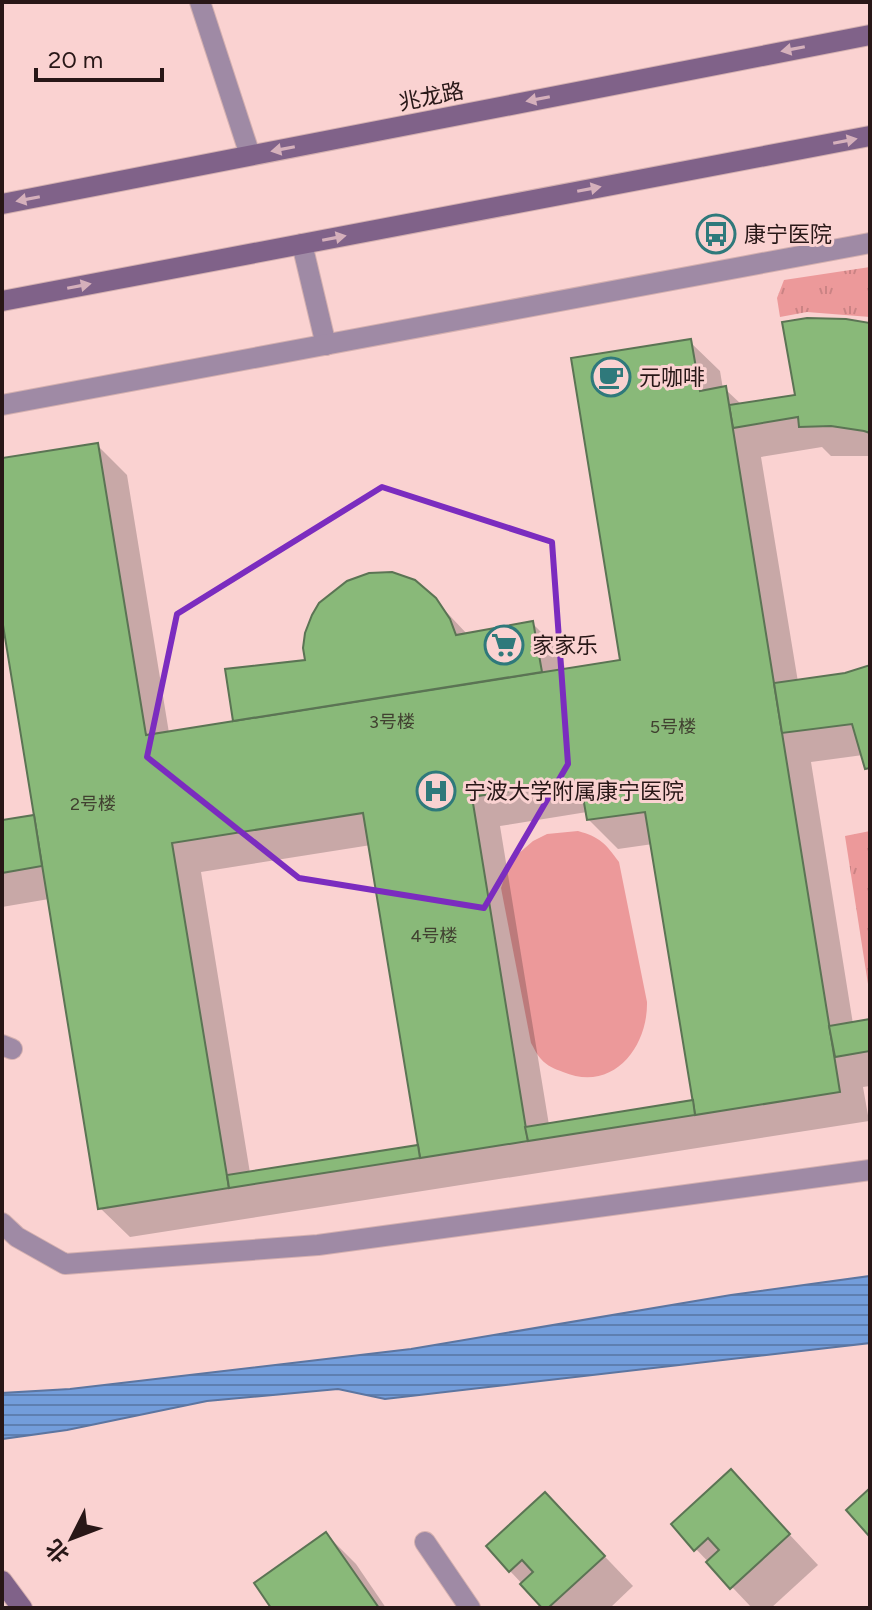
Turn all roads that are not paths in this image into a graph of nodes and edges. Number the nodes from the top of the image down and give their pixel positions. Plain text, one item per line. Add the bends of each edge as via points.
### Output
1 (200, 2) edge
2 (870, 35) edge
3 (870, 136) edge
4 (250, 155) junction
5 (2, 204) edge
6 (870, 243) edge
7 (302, 244) junction
8 (2, 301) edge
9 (326, 345) junction
10 (2, 405) edge
11 (870, 1170) edge
12 (2, 1223) edge
13 (425, 1542) dead end
14 (2, 1581) edge
15 (22, 1608) edge
16 (470, 1608) edge

1 - 4 street
2 -> 4 main road, 兆龙路
7 -> 3 main road
4 -> 5 main road, 兆龙路
6 - 9 street
8 -> 7 main road
7 - 9 street
9 - 10 street
11 - 12 street via 318,1245 65,1264
13 - 16 street
14 - 15 main road

